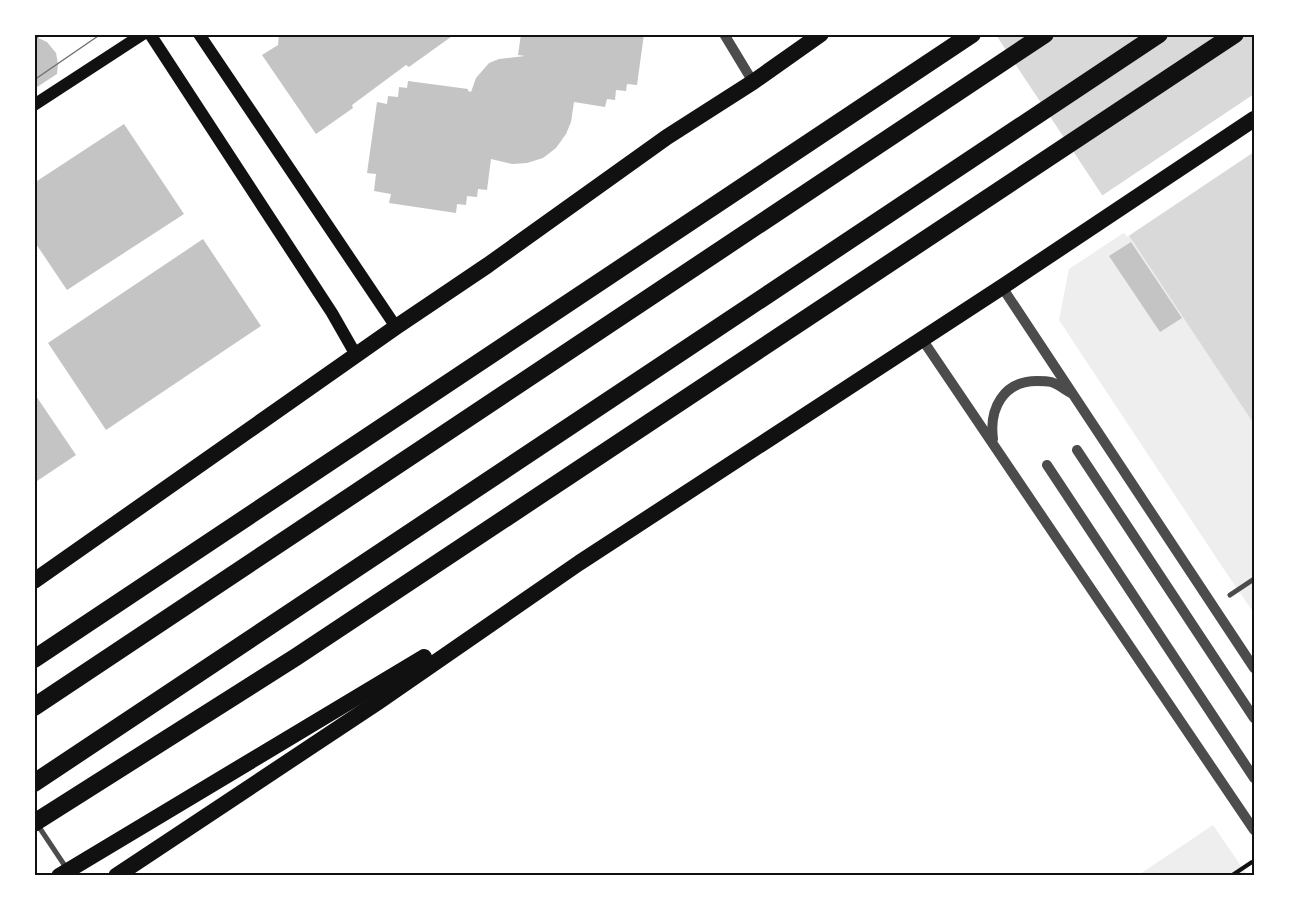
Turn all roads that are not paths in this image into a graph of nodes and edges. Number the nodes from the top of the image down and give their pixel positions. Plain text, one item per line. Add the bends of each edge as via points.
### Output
1 (143, 34) edge
2 (150, 34) edge
3 (199, 34) edge
4 (724, 34) edge
5 (821, 34) edge
6 (972, 34) edge
7 (1045, 34) edge
8 (1159, 34) edge
9 (1235, 34) edge
10 (753, 82) junction
11 (34, 105) edge
12 (1254, 119) edge
13 (1002, 287) junction
14 (396, 327) junction
15 (922, 339) junction
16 (356, 355) junction
17 (1074, 395) junction
18 (994, 443) junction
19 (1077, 450) dead end
20 (1047, 465) dead end
21 (579, 563) junction
22 (34, 579) edge
23 (1254, 579) edge
24 (1230, 595) dead end
25 (34, 659) edge
26 (1254, 668) edge
27 (34, 707) edge
28 (1254, 718) edge
29 (1254, 778) edge
30 (34, 783) edge
31 (34, 821) edge
32 (1254, 830) edge
33 (59, 876) edge
34 (71, 876) edge
35 (116, 876) edge

1 - 11 main road
2 - 16 main road
3 - 14 main road
4 - 10 street
5 - 10 highway
6 - 25 highway
7 - 27 highway
8 - 30 highway
9 - 31 highway via 296,657
10 - 14 highway via 667,137
12 - 13 highway
13 - 15 highway
13 - 17 street
14 - 16 highway
15 - 18 street
15 - 21 highway
16 - 22 highway
17 - 18 street via 1050,381 1028,381 1011,388 998,402 991,423
17 - 26 street
18 - 32 street
19 - 28 street
20 - 29 street
21 - 33 highway
21 - 35 highway
23 - 24 street
31 - 34 street

